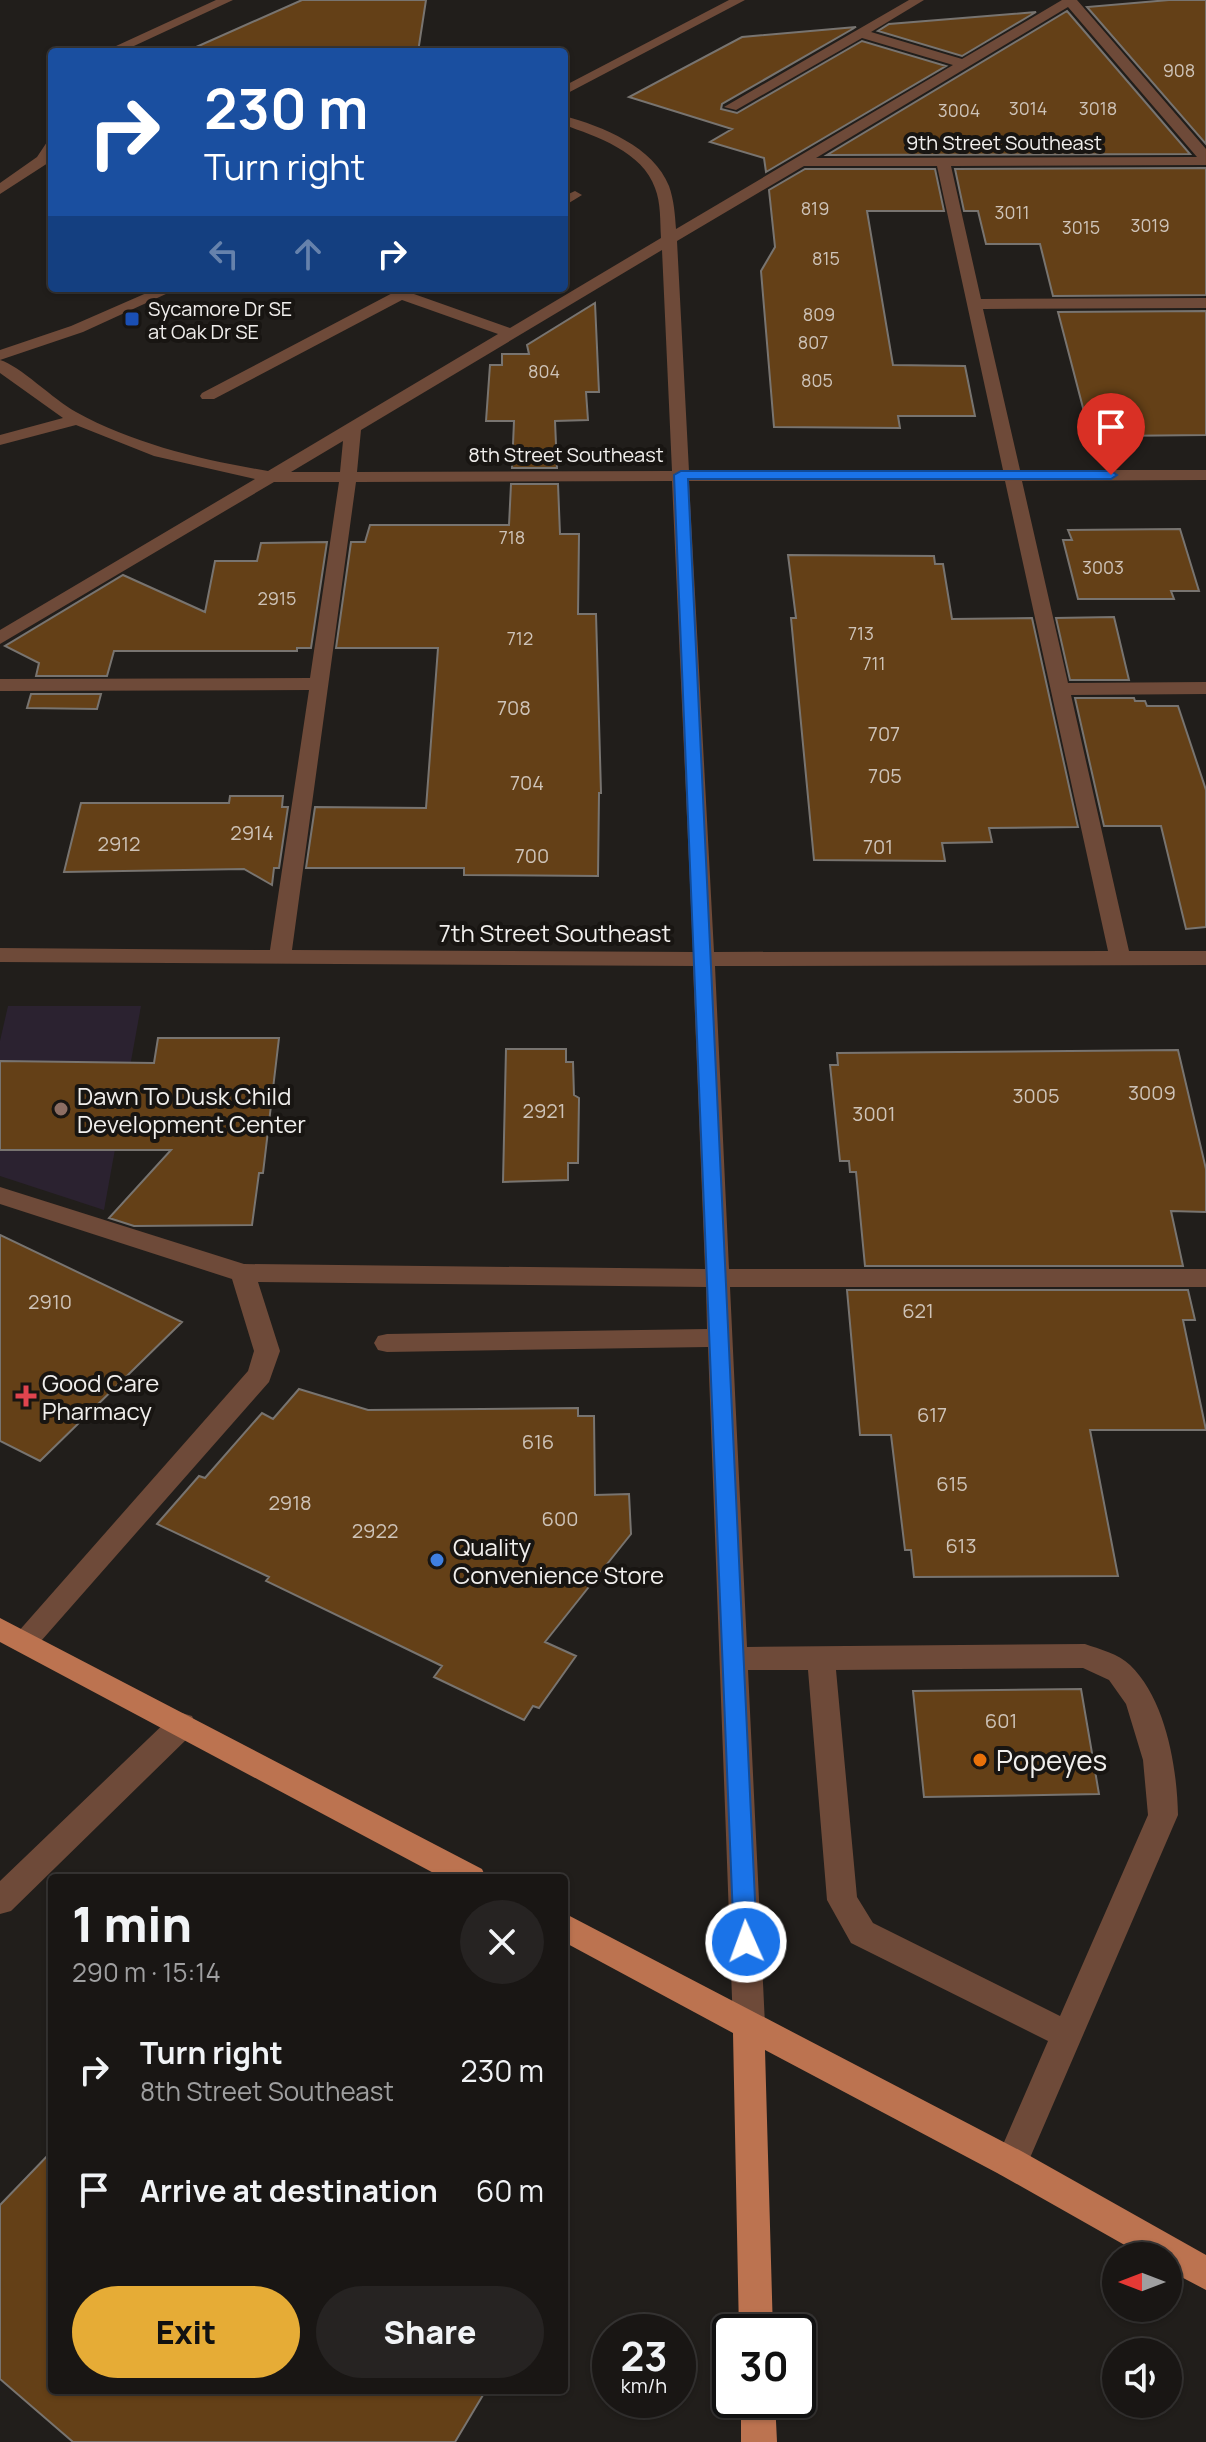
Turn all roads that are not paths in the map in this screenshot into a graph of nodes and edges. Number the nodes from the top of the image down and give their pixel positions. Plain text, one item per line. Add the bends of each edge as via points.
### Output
1 (227, 0) edge
2 (739, 0) edge
3 (918, 0) edge
4 (1070, 0) edge
5 (860, 33) junction
6 (119, 48) edge
7 (965, 64) junction
8 (568, 89) edge
9 (731, 107) dead end
10 (568, 122) edge
11 (48, 152) edge
12 (1206, 160) edge
13 (802, 162) junction
14 (943, 162) junction
15 (0, 190) edge
16 (669, 239) junction
17 (162, 292) edge
18 (408, 292) edge
19 (1206, 303) edge
20 (976, 304) junction
21 (512, 334) junction
22 (0, 355) edge
23 (0, 365) edge
24 (208, 396) dead end
25 (79, 419) junction
26 (353, 429) junction
27 (0, 440) edge
28 (681, 475) junction
29 (1015, 475) junction
30 (1206, 475) edge
31 (349, 476) junction
32 (274, 477) junction
33 (0, 638) edge
34 (319, 684) junction
35 (0, 685) edge
36 (1206, 688) edge
37 (1062, 689) junction
38 (0, 955) edge
39 (280, 957) junction
40 (1120, 958) junction
41 (1206, 958) edge
42 (704, 959) junction
43 (0, 1195) edge
44 (243, 1273) junction
45 (716, 1278) junction
46 (1205, 1285) edge
47 (719, 1338) junction
48 (387, 1343) dead end
49 (12, 1635) edge
50 (821, 1658) junction
51 (732, 1659) junction
52 (182, 1725) junction
53 (463, 1874) edge
54 (0, 1901) edge
55 (568, 1929) edge
56 (749, 2025) junction
57 (1067, 2035) junction
58 (1011, 2163) junction
59 (1206, 2273) edge
60 (756, 2314) edge
61 (758, 2418) edge
62 (759, 2442) edge

1 - 6 street
2 - 8 street
3 - 5 street
4 - 7 street
4 - 12 street
5 - 7 street
5 - 9 street
7 - 13 street
10 - 16 street via 630,150 659,179
11 - 15 street
12 - 14 street, 9th Street Southeast
13 - 14 street, 9th Street Southeast
13 - 16 street
14 - 20 street
16 - 21 street
16 - 28 street
17 - 22 street
18 - 21 street
18 - 24 street
19 - 20 street
20 - 29 street
21 - 26 street
23 - 25 street, 8th Street Southeast
25 - 27 street
25 - 32 street, 8th Street Southeast via 178,458
26 - 31 street
26 - 32 street
28 - 29 street, 8th Street Southeast
28 - 31 street, 8th Street Southeast
28 - 42 street
29 - 30 street, 8th Street Southeast
29 - 37 street
31 - 32 street, 8th Street Southeast
31 - 34 street
32 - 33 street
34 - 35 street
34 - 39 street
36 - 37 street
37 - 40 street
38 - 39 street, 7th Street Southeast
39 - 42 street, 7th Street Southeast
40 - 41 street, 7th Street Southeast
40 - 42 street, 7th Street Southeast
42 - 45 street
43 - 44 street
44 - 45 street
44 - 49 street via 267,1351 260,1375
45 - 46 street
45 - 47 street
47 - 48 street
47 - 51 street
49 - 52 main road
50 - 51 street
50 - 57 street via 842,1900 862,1933
50 - 57 street via 1085,1656 1118,1671 1134,1692 1154,1742 1163,1815
51 - 56 street
52 - 53 main road
52 - 54 street
55 - 56 main road
56 - 58 main road
56 - 60 main road
57 - 58 street
58 - 59 main road
61 - 62 main road

